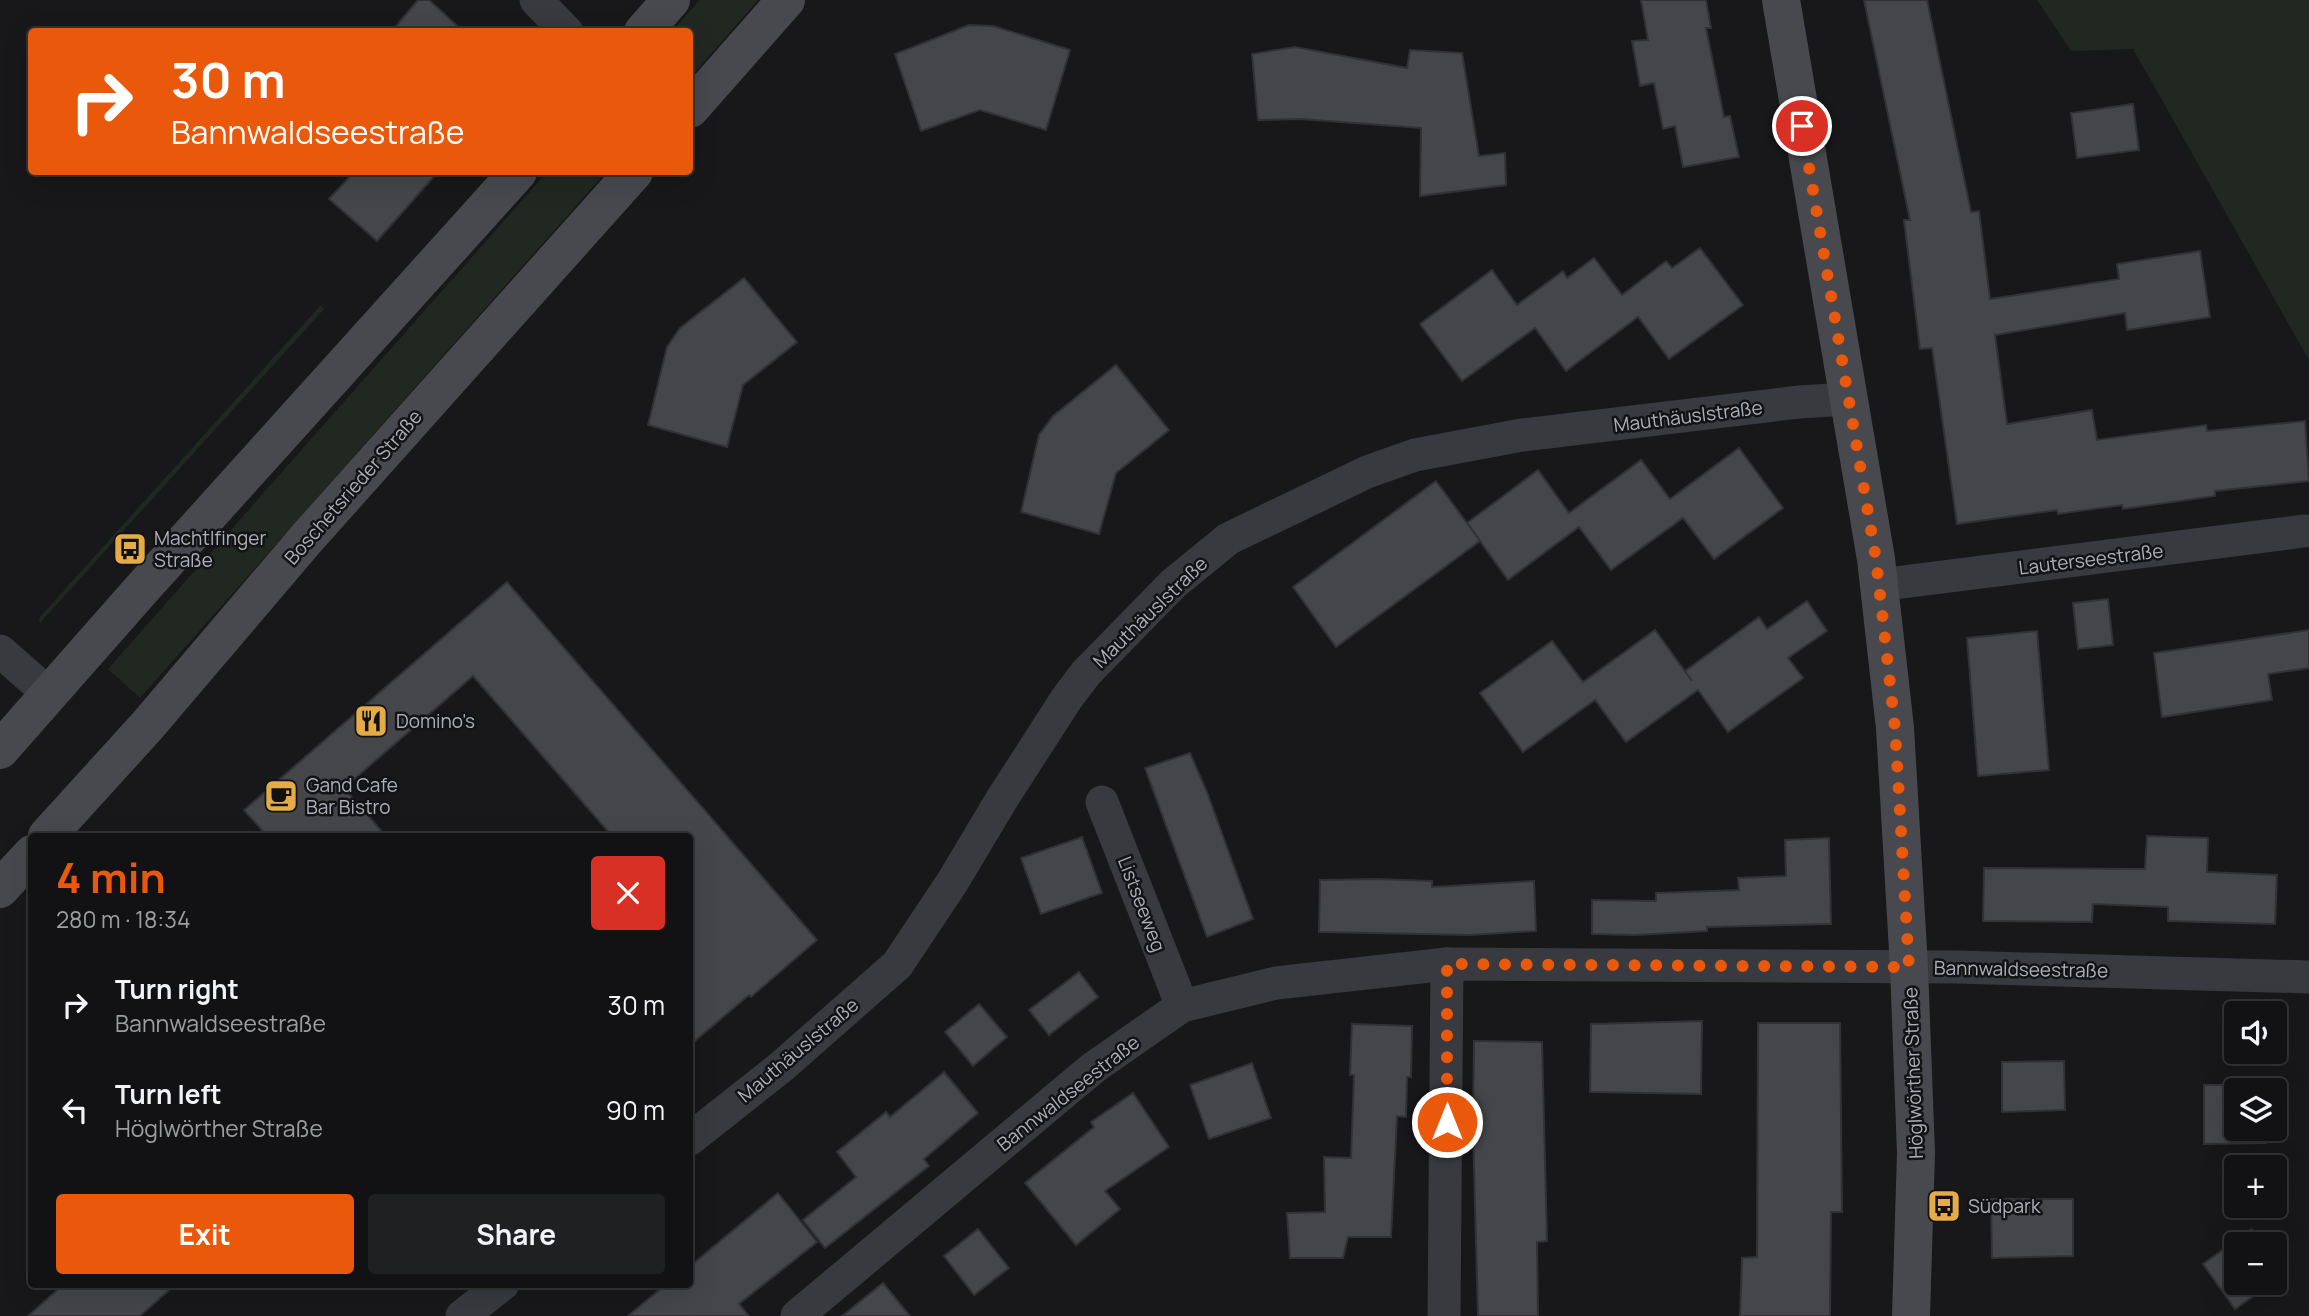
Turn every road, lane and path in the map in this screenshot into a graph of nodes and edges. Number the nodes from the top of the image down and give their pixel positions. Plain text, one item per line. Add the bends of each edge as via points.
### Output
1 (536, 0) edge
2 (671, 0) edge
3 (786, 0) edge
4 (1781, 0) edge
5 (563, 28) edge
6 (646, 28) edge
7 (693, 106) edge
8 (515, 175) edge
9 (631, 175) edge
10 (1848, 399) junction
11 (2304, 531) dead end
12 (1879, 585) junction
13 (0, 651) edge
14 (49, 694) junction
15 (0, 750) edge
16 (1102, 802) dead end
17 (50, 833) edge
18 (28, 858) edge
19 (0, 889) edge
20 (1447, 964) junction
21 (1909, 967) junction
22 (2309, 976) edge
23 (1182, 1006) junction
24 (693, 1137) edge
25 (498, 1288) edge
26 (462, 1316) edge
27 (797, 1316) edge
28 (1444, 1316) edge
29 (1911, 1316) edge

1 - 5 street
2 - 6 main road
3 - 7 main road
4 - 10 main road, Höglwörther Straße
8 - 14 main road
9 - 17 main road, Boschetsrieder Straße
10 - 12 main road, Höglwörther Straße
10 - 24 street, Mauthäuslstraße via 1522,435 1415,455 1367,472 1228,539 1173,584 1086,673 897,965
11 - 12 street, Lauterseestraße
12 - 21 main road, Höglwörther Straße via 1895,728
13 - 14 street
14 - 15 main road
16 - 23 street, Listseeweg
18 - 19 main road
20 - 21 street, Bannwaldseestraße
20 - 23 street, Bannwaldseestraße via 1276,983
20 - 28 street
21 - 22 street, Bannwaldseestraße
21 - 29 main road, Höglwörther Straße via 1916,1153
23 - 27 street, Bannwaldseestraße via 1093,1068
25 - 26 street

